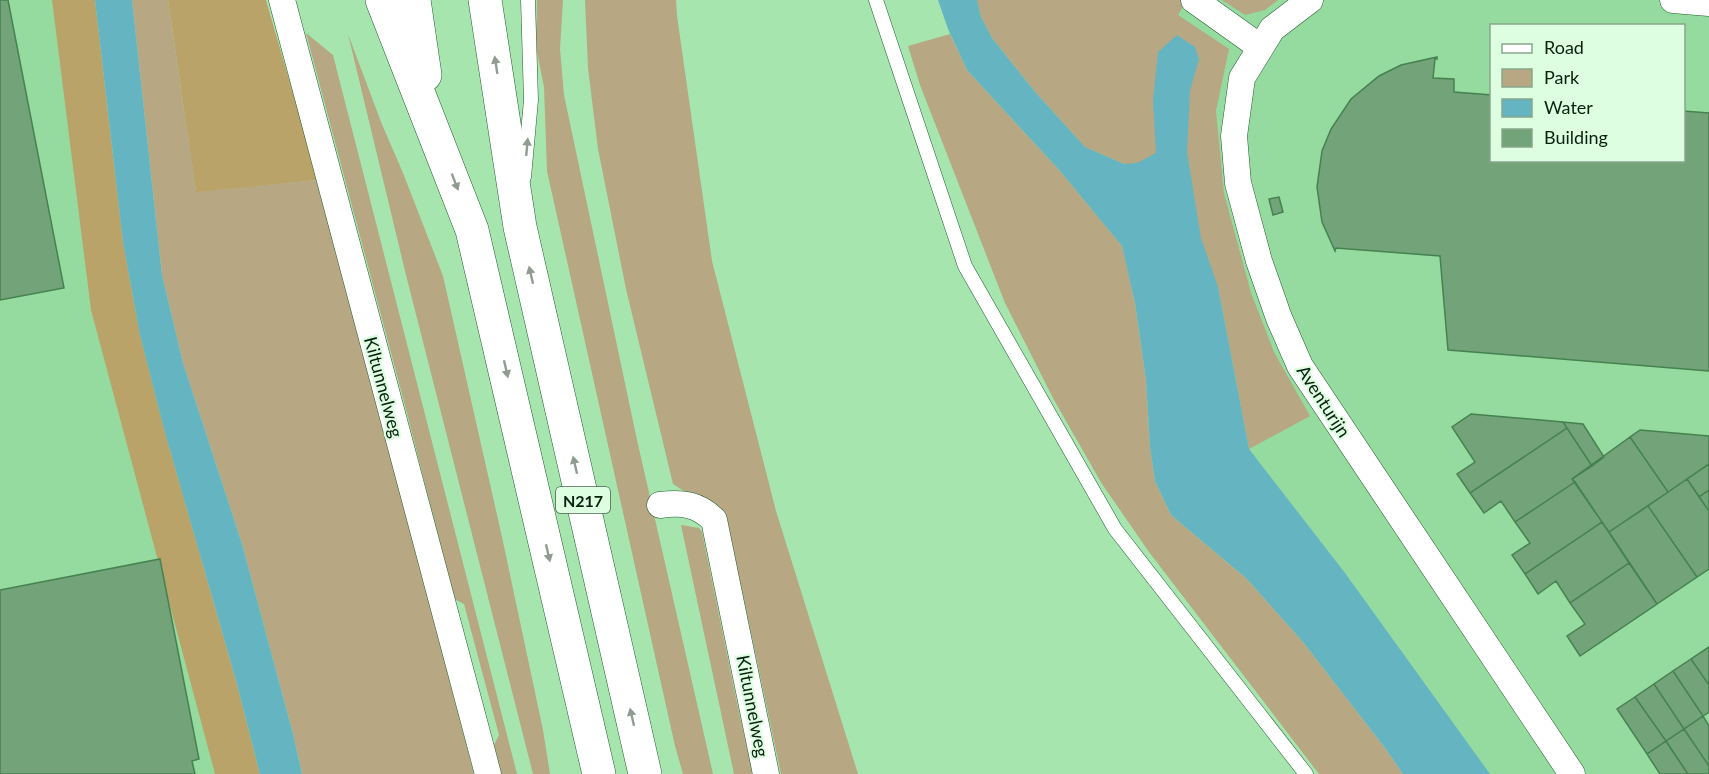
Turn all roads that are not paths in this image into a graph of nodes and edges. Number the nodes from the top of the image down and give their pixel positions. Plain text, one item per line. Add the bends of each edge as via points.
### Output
1 (282, 0) edge
2 (403, 0) edge
3 (414, 0) edge
4 (528, 0) edge
5 (876, 0) edge
6 (1194, 0) edge
7 (1310, 0) edge
8 (1673, 0) edge
9 (485, 1) edge
10 (1709, 3) edge
11 (383, 7) edge
12 (1260, 47) junction
13 (433, 128) junction
14 (520, 226) junction
15 (660, 505) dead end
16 (488, 774) edge
17 (599, 774) edge
18 (645, 774) edge
19 (766, 774) edge
20 (1306, 774) edge
21 (1572, 774) edge

1 - 16 street, Kiltunnelweg
2 - 13 main road, N217
3 - 13 main road, N217
14 -> 4 lane, N217 via 531,100
5 - 20 lane via 965,266 1115,529
6 - 12 street
7 - 12 street, Aventurijn via 1272,28
8 - 10 street
14 -> 9 main road, N217
11 - 13 main road, N217
12 - 21 street, Aventurijn via 1242,78 1234,136 1238,183 1279,318 1300,366
13 -> 17 main road, N217 via 472,230
18 -> 14 main road, N217
15 - 19 street, Kiltunnelweg via 693,506 714,520

